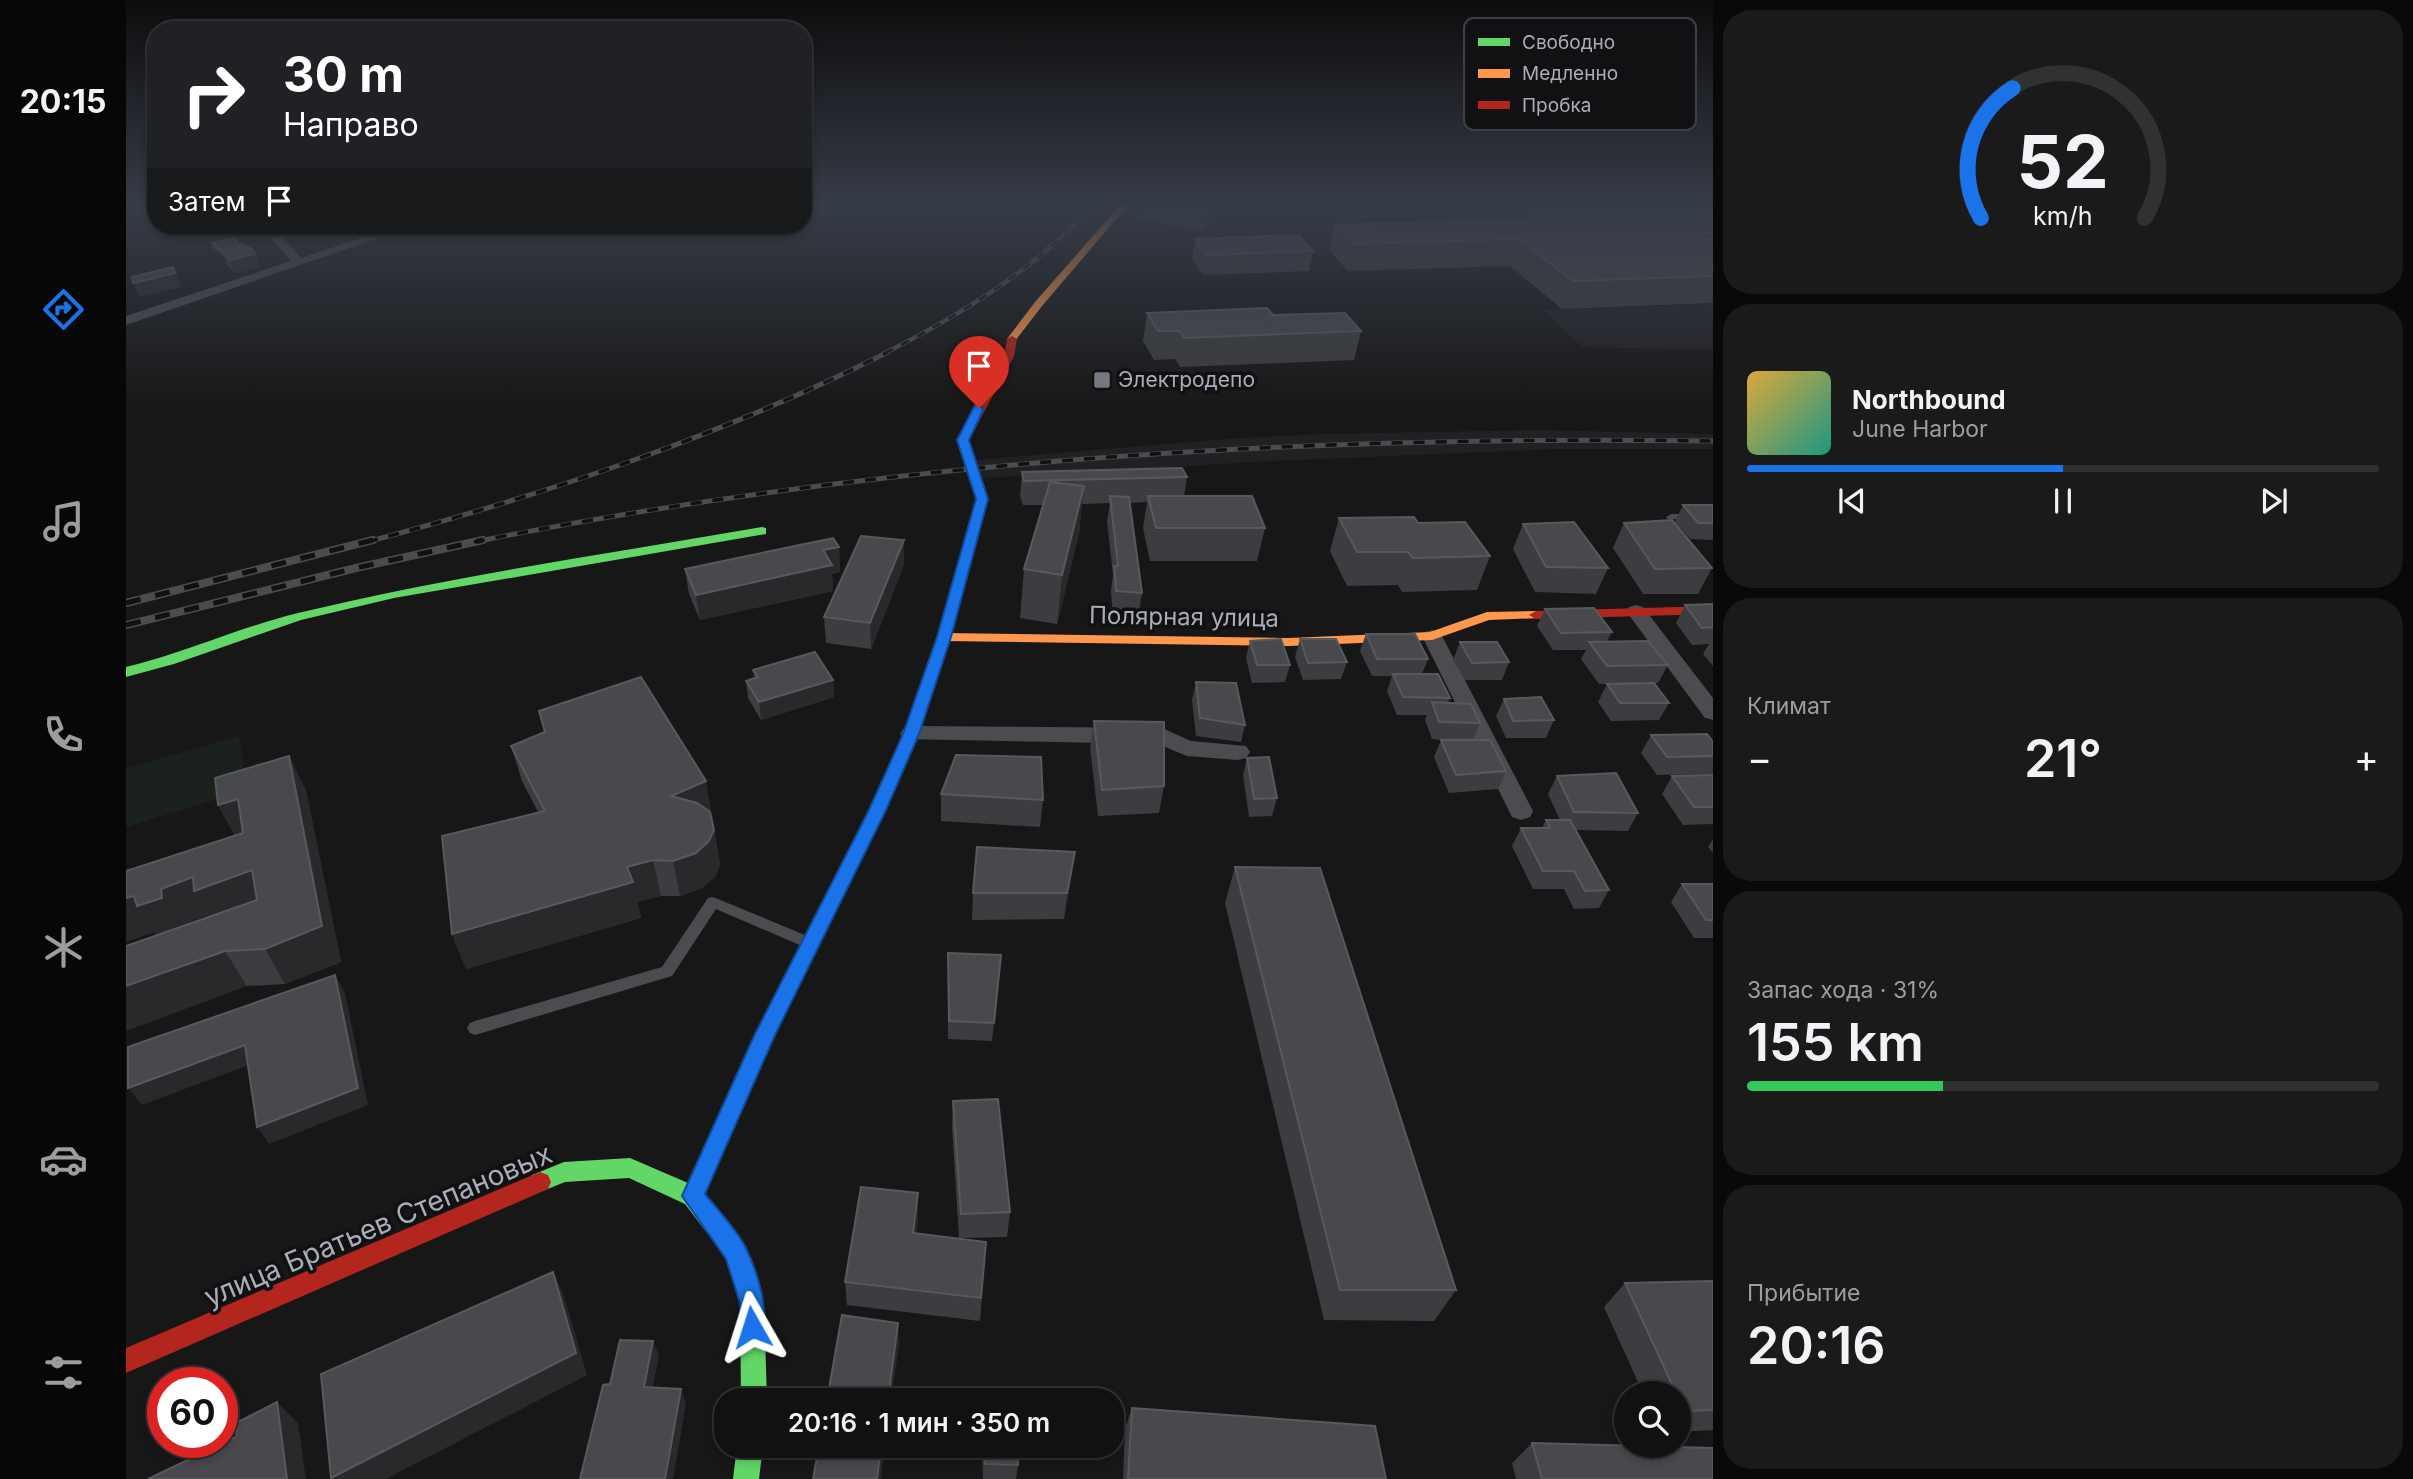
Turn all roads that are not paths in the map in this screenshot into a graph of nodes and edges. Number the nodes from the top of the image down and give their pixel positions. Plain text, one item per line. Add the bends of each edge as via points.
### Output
1 (266, 273) edge
2 (1067, 273) edge
3 (126, 321) edge
4 (1671, 517) edge
5 (1713, 517) edge
6 (762, 531) dead end
7 (1713, 610) edge
8 (1636, 611) junction
9 (1432, 636) junction
10 (944, 637) junction
11 (126, 672) edge
12 (1713, 713) edge
13 (911, 734) junction
14 (1238, 752) dead end
15 (1521, 811) dead end
16 (810, 944) junction
17 (475, 1028) dead end
18 (693, 1196) junction
19 (126, 1361) edge
20 (754, 1388) edge
21 (749, 1458) edge
22 (746, 1479) edge

1 - 3 street
2 - 10 street via 1011,340 1009,356 963,440 982,499
4 - 5 lane
6 - 11 street via 394,594 297,617
7 - 8 street, Полярная улица
8 - 9 street, Полярная улица via 1487,615
8 - 12 street
9 - 10 street, Полярная улица via 1289,642
9 - 15 street
10 - 13 street
13 - 14 street via 1161,736 1187,748
13 - 16 street
16 - 17 lane via 713,902 667,972
16 - 18 street
18 - 19 street, улица Братьев Степановых via 630,1168 564,1172
18 - 20 street via 736,1252 752,1303
21 - 22 street

